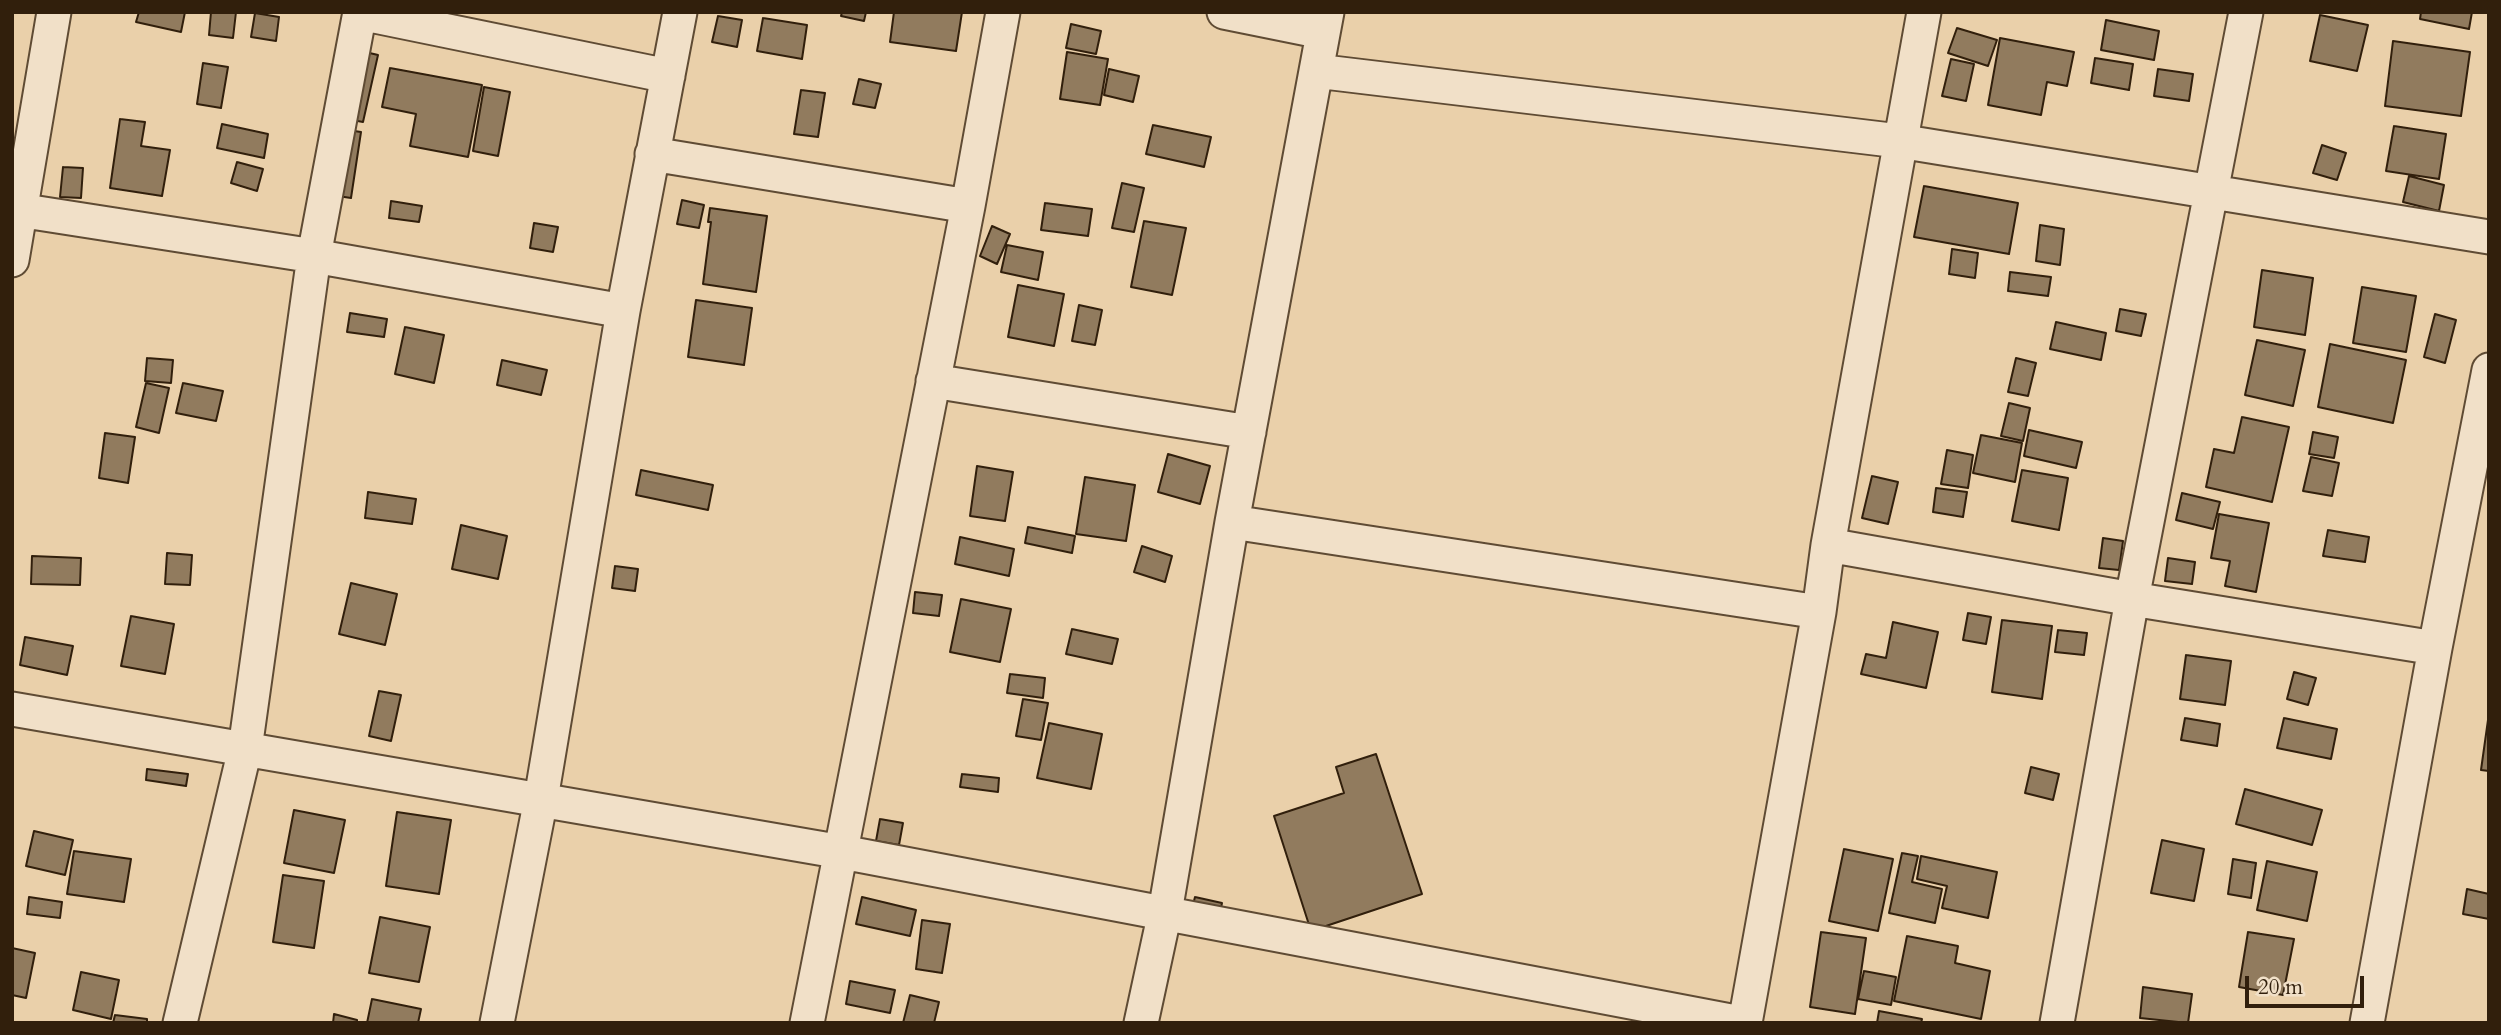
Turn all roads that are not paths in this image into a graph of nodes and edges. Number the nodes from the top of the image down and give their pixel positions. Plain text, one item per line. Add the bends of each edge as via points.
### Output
1 (54, 12) edge
2 (680, 12) edge
3 (1003, 12) edge
4 (1224, 12) edge
5 (1924, 12) edge
6 (2246, 12) edge
7 (360, 13) edge
8 (1325, 22) edge
9 (1316, 71) junction
10 (668, 76) junction
11 (1899, 141) junction
12 (652, 155) junction
13 (2212, 193) junction
14 (968, 206) junction
15 (16, 209) edge
16 (2489, 237) edge
17 (314, 256) junction
18 (12, 260) edge
19 (623, 311) junction
20 (2489, 370) edge
21 (933, 381) junction
22 (1249, 432) junction
23 (2476, 500) edge
24 (1232, 522) junction
25 (1828, 545) junction
26 (2133, 599) junction
27 (1819, 612) junction
28 (2435, 648) junction
29 (12, 709) edge
30 (245, 749) junction
31 (541, 799) junction
32 (842, 852) junction
33 (1165, 912) junction
34 (180, 1023) edge
35 (497, 1023) edge
36 (807, 1023) edge
37 (1140, 1023) edge
38 (1743, 1023) edge
39 (2057, 1023) edge
40 (2367, 1023) edge

1 - 15 street
2 - 10 street
3 - 14 street
4 - 8 street
5 - 11 street
6 - 13 street
7 - 10 street
7 - 17 street
8 - 9 street
9 - 11 street
9 - 22 street
10 - 12 street
11 - 13 street
11 - 25 street
12 - 14 street
12 - 19 street
13 - 16 street
13 - 26 street
14 - 21 street
15 - 17 street
15 - 18 street
17 - 19 street
17 - 30 street
19 - 31 street
20 - 23 street
21 - 22 street
21 - 32 street
22 - 24 street
23 - 28 street
24 - 27 street
24 - 33 street
25 - 26 street
25 - 27 street
26 - 28 street
26 - 39 street
27 - 38 street
28 - 40 street
29 - 30 street
30 - 31 street
30 - 34 street
31 - 32 street
31 - 35 street
32 - 33 street
32 - 36 street
33 - 37 street
33 - 38 street

